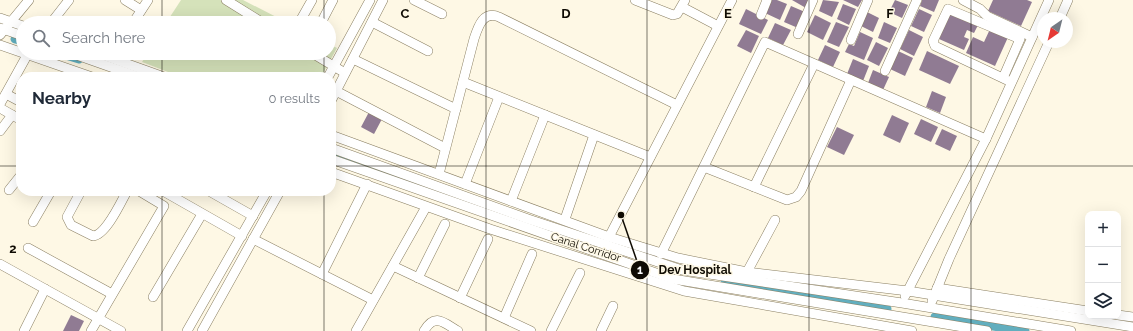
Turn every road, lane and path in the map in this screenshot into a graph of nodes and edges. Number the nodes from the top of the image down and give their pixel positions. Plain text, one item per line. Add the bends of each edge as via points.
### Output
1 (29, 0) edge
2 (69, 0) edge
3 (125, 0) edge
4 (148, 0) edge
5 (226, 0) edge
6 (312, 0) edge
7 (333, 0) edge
8 (370, 0) edge
9 (383, 0) edge
10 (414, 0) edge
11 (635, 0) edge
12 (732, 0) edge
13 (767, 0) edge
14 (813, 0) edge
15 (868, 0) edge
16 (917, 0) edge
17 (963, 0) edge
18 (1049, 0) edge
19 (1068, 0) edge
20 (684, 3) edge
21 (141, 10) junction
22 (1063, 12) edge
23 (442, 14) dead end
24 (761, 15) dead end
25 (56, 16) edge
26 (137, 16) edge
27 (252, 16) edge
28 (303, 16) edge
29 (325, 16) edge
30 (0, 18) edge
31 (11, 22) junction
32 (372, 22) junction
33 (16, 24) edge
34 (718, 26) junction
35 (1, 31) edge
36 (16, 34) edge
37 (798, 34) dead end
38 (1032, 37) junction
39 (851, 40) dead end
40 (0, 45) edge
41 (1046, 48) edge
42 (0, 50) edge
43 (16, 51) edge
44 (428, 51) dead end
45 (16, 56) edge
46 (353, 59) junction
47 (24, 60) edge
48 (28, 60) edge
49 (43, 60) edge
50 (91, 60) edge
51 (124, 60) edge
52 (324, 60) edge
53 (814, 64) junction
54 (334, 66) junction
55 (885, 71) dead end
56 (18, 72) edge
57 (62, 72) edge
58 (78, 72) edge
59 (125, 72) edge
60 (152, 72) edge
61 (331, 72) edge
62 (345, 73) junction
63 (16, 76) edge
64 (851, 80) junction
65 (1007, 80) junction
66 (463, 82) junction
67 (336, 91) joint
68 (6, 94) junction
69 (499, 96) junction
70 (16, 99) edge
71 (0, 104) edge
72 (677, 105) junction
73 (0, 108) edge
74 (456, 109) junction
75 (12, 115) junction
76 (545, 115) junction
77 (16, 117) edge
78 (0, 131) edge
79 (594, 135) junction
80 (336, 137) edge
81 (986, 139) junction
82 (445, 148) junction
83 (336, 150) edge
84 (650, 157) junction
85 (336, 161) edge
86 (704, 167) junction
87 (336, 174) edge
88 (439, 174) junction
89 (16, 181) edge
90 (367, 184) junction
91 (465, 184) junction
92 (754, 187) junction
93 (9, 190) dead end
94 (48, 196) edge
95 (78, 196) edge
96 (124, 196) edge
97 (147, 196) edge
98 (171, 196) edge
99 (218, 196) edge
100 (264, 196) edge
101 (277, 196) edge
102 (511, 201) junction
103 (426, 207) junction
104 (202, 214) junction
105 (253, 216) junction
106 (565, 220) junction
107 (775, 220) dead end
108 (33, 222) dead end
109 (445, 224) dead end
110 (242, 236) junction
111 (609, 237) junction
112 (253, 239) junction
113 (488, 239) dead end
114 (28, 248) dead end
115 (532, 254) dead end
116 (661, 254) junction
117 (0, 264) edge
118 (393, 266) junction
119 (747, 272) junction
120 (580, 273) dead end
121 (322, 274) junction
122 (418, 278) junction
123 (45, 289) junction
124 (908, 291) junction
125 (936, 292) junction
126 (112, 294) junction
127 (153, 297) dead end
128 (460, 298) junction
129 (373, 300) junction
130 (902, 303) junction
131 (613, 306) dead end
132 (929, 308) junction
133 (1085, 311) edge
134 (898, 315) junction
135 (1121, 316) edge
136 (99, 317) junction
137 (504, 318) junction
138 (1133, 318) edge
139 (922, 321) junction
140 (189, 327) edge
141 (1133, 327) edge
142 (892, 329) edge
143 (24, 331) edge
144 (91, 331) edge
145 (121, 331) edge
146 (204, 331) edge
147 (356, 331) edge
148 (424, 331) edge
149 (458, 331) edge
150 (531, 331) edge
151 (552, 331) edge
152 (601, 331) edge
153 (912, 331) edge
154 (918, 331) edge
155 (987, 331) edge
156 (1071, 331) edge

1 - 31 street
2 - 25 street
3 - 21 street
4 - 21 street
5 - 27 street
6 - 28 street
7 - 29 street
8 - 54 street
9 - 32 street
10 - 23 street
11 - 20 street via 673,15 677,14
12 - 34 street
13 - 24 street
14 - 37 street
15 - 39 street
16 - 55 street
17 - 38 street via 978,7 988,16
18 - 38 street
19 - 22 street
20 - 34 street
21 - 26 street
30 - 31 street
31 - 33 street
31 - 35 street
32 - 44 street
32 - 46 street
34 - 72 street
35 - 36 street
38 - 65 street
40 - 43 street
41 - 125 street
42 - 45 street
46 - 62 street
46 - 74 street
47 - 56 street
48 - 57 street
49 - 58 street
50 - 59 street
51 - 60 street
52 - 54 street
53 - 64 street
53 - 86 street via 765,42
53 - 92 street
54 - 61 street
54 - 62 street
62 - 67 street
63 - 68 street
64 - 81 street
64 - 92 street via 799,194 787,200
65 - 65 street via 935,46 933,41 948,9 1020,39
65 - 81 street
66 - 69 street
66 - 72 street via 480,24 487,16 493,14
66 - 74 street
67 - 82 street
68 - 70 street
68 - 71 street
69 - 76 street
69 - 91 street
72 - 84 street
73 - 75 street
74 - 82 street
75 - 77 street
75 - 78 street
76 - 79 street
76 - 102 street
79 - 84 street
79 - 106 street
80 - 88 street
81 - 124 street
82 - 88 street
83 - 130 street via 665,266 706,275
84 - 111 street
85 - 134 street via 672,279
86 - 92 street
86 - 116 street
87 - 90 street, Canal Corridor
88 - 91 street
89 - 93 street
90 - 103 street, Canal Corridor
90 - 121 street
91 - 102 street
94 - 108 street
95 - 96 street via 67,217 71,225 97,236 104,231
97 - 126 street via 164,206
98 - 104 street
99 - 105 street
100 - 105 street
101 - 112 street
102 - 106 street
103 - 118 street
103 - 142 street, Canal Corridor via 684,291
104 - 110 street
104 - 127 street
105 - 110 street
106 - 111 street
107 - 119 street
109 - 122 street
110 - 140 street
111 - 116 street
112 - 121 street
112 - 146 street
113 - 128 street
114 - 126 street
115 - 137 street
116 - 119 street
117 - 123 street
118 - 122 street
118 - 129 street
119 - 124 street
120 - 151 street
121 - 129 street
122 - 128 street
123 - 136 street
123 - 143 street
124 - 125 street
124 - 130 street
125 - 132 street
125 - 133 street
125 - 141 street
126 - 136 street
128 - 137 street
129 - 147 street
130 - 132 street
130 - 134 street
131 - 152 street
132 - 139 street
132 - 156 street
134 - 139 street
134 - 142 street
135 - 138 street
136 - 144 street
136 - 145 street
137 - 150 street
139 - 154 street
139 - 155 street
140 - 146 street
142 - 153 street, Canal Corridor
148 - 149 street via 430,322 439,320

